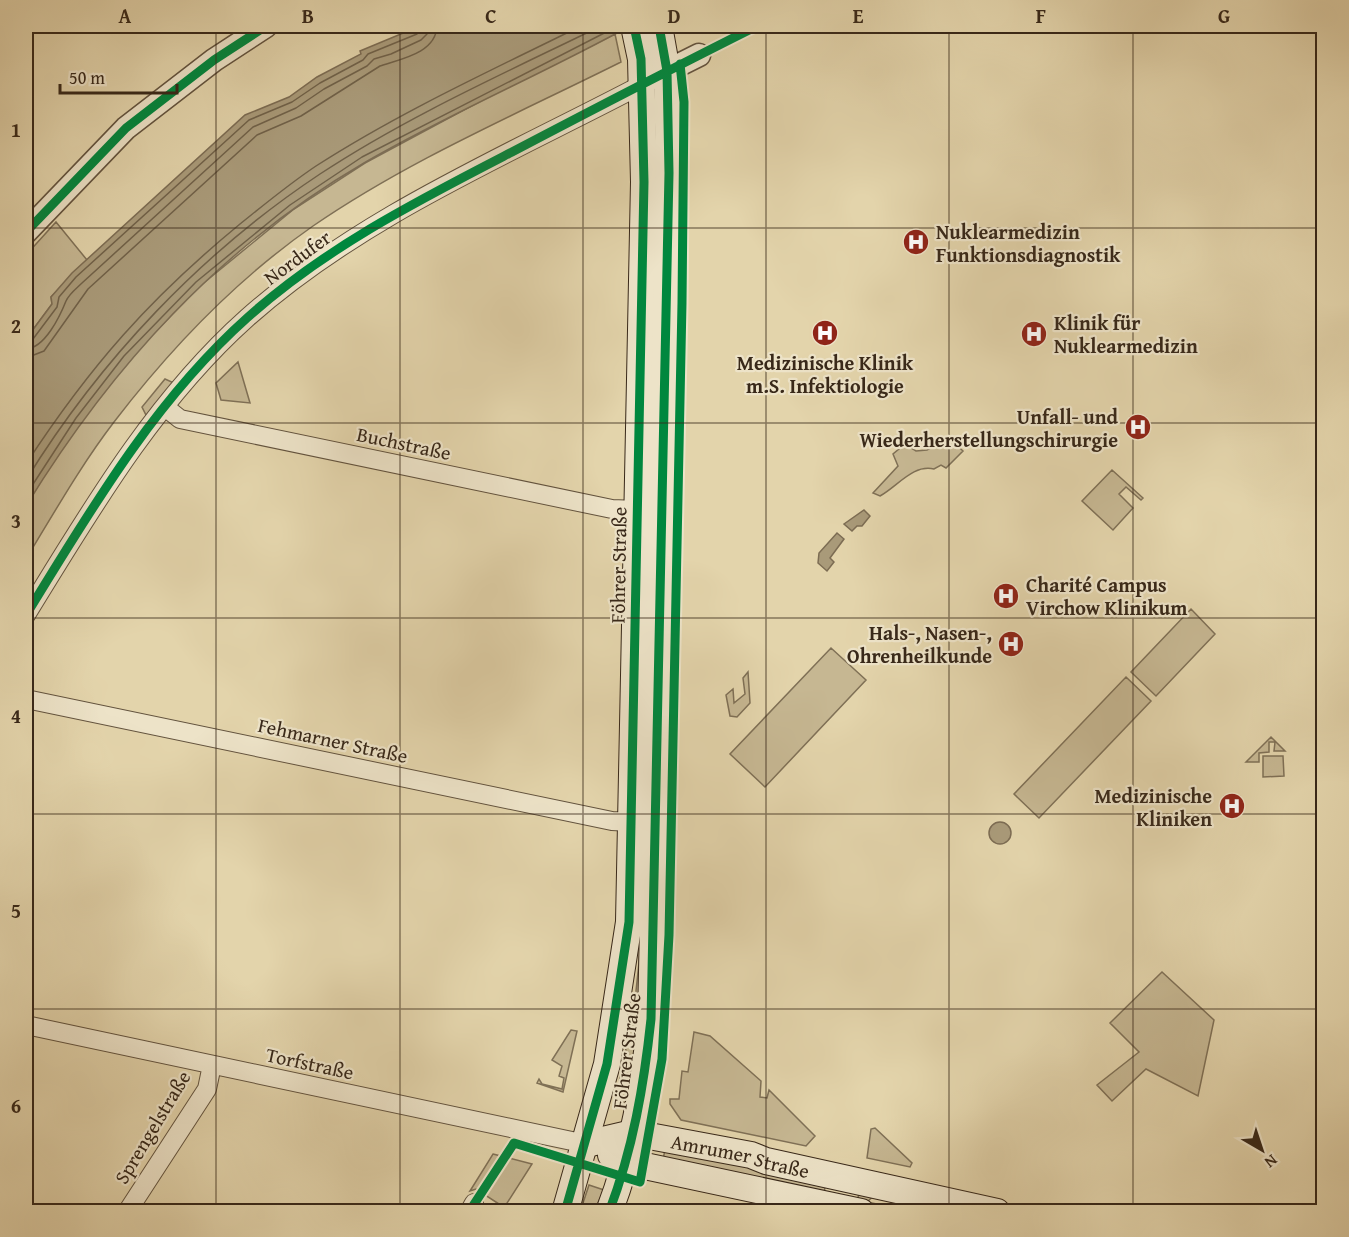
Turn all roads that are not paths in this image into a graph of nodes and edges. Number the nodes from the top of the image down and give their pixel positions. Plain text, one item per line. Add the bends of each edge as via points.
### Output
1 (266, 26) edge
2 (634, 26) edge
3 (661, 34) edge
4 (699, 55) dead end
5 (667, 71) junction
6 (641, 85) junction
7 (26, 232) edge
8 (165, 407) junction
9 (637, 510) junction
10 (26, 615) edge
11 (26, 699) edge
12 (631, 822) junction
13 (26, 1025) edge
14 (212, 1065) junction
15 (633, 1133) junction
16 (585, 1144) junction
17 (626, 1162) junction
18 (840, 1176) junction
19 (832, 1209) edge
20 (127, 1212) edge
21 (565, 1212) edge
22 (609, 1212) edge
23 (861, 1212) edge
24 (997, 1212) edge

1 - 7 street via 214,60 126,128
2 - 6 main road, Föhrer Straße
3 - 5 main road, Föhrer Straße
4 - 5 street, Nordufer
5 - 6 street, Nordufer
5 - 15 main road, Föhrer Straße via 669,173 651,1019
6 - 8 street, Nordufer via 380,220 288,284 246,319
6 - 9 main road, Föhrer Straße via 644,182
8 - 9 street, Buchstraße via 180,419 612,509
8 - 10 street, Nordufer via 123,462
9 - 12 main road, Föhrer Straße
11 - 12 street, Fehmarner Straße
12 - 16 main road, Föhrer Straße via 629,922 607,1064
13 - 14 street, Torfstraße
14 - 16 street, Torfstraße
14 - 20 street, Sprengelstraße via 207,1089
15 - 16 main road, Amrumer Straße
15 - 17 main road, Föhrer Straße
15 - 18 main road, Amrumer Straße via 711,1146
16 - 17 main road, Amrumer Straße
16 - 21 main road, Föhrer Straße
17 - 19 main road, Amrumer Straße
17 - 22 main road, Föhrer Straße
18 - 19 street
18 - 24 main road, Amrumer Straße
19 - 23 main road, Amrumer Straße

